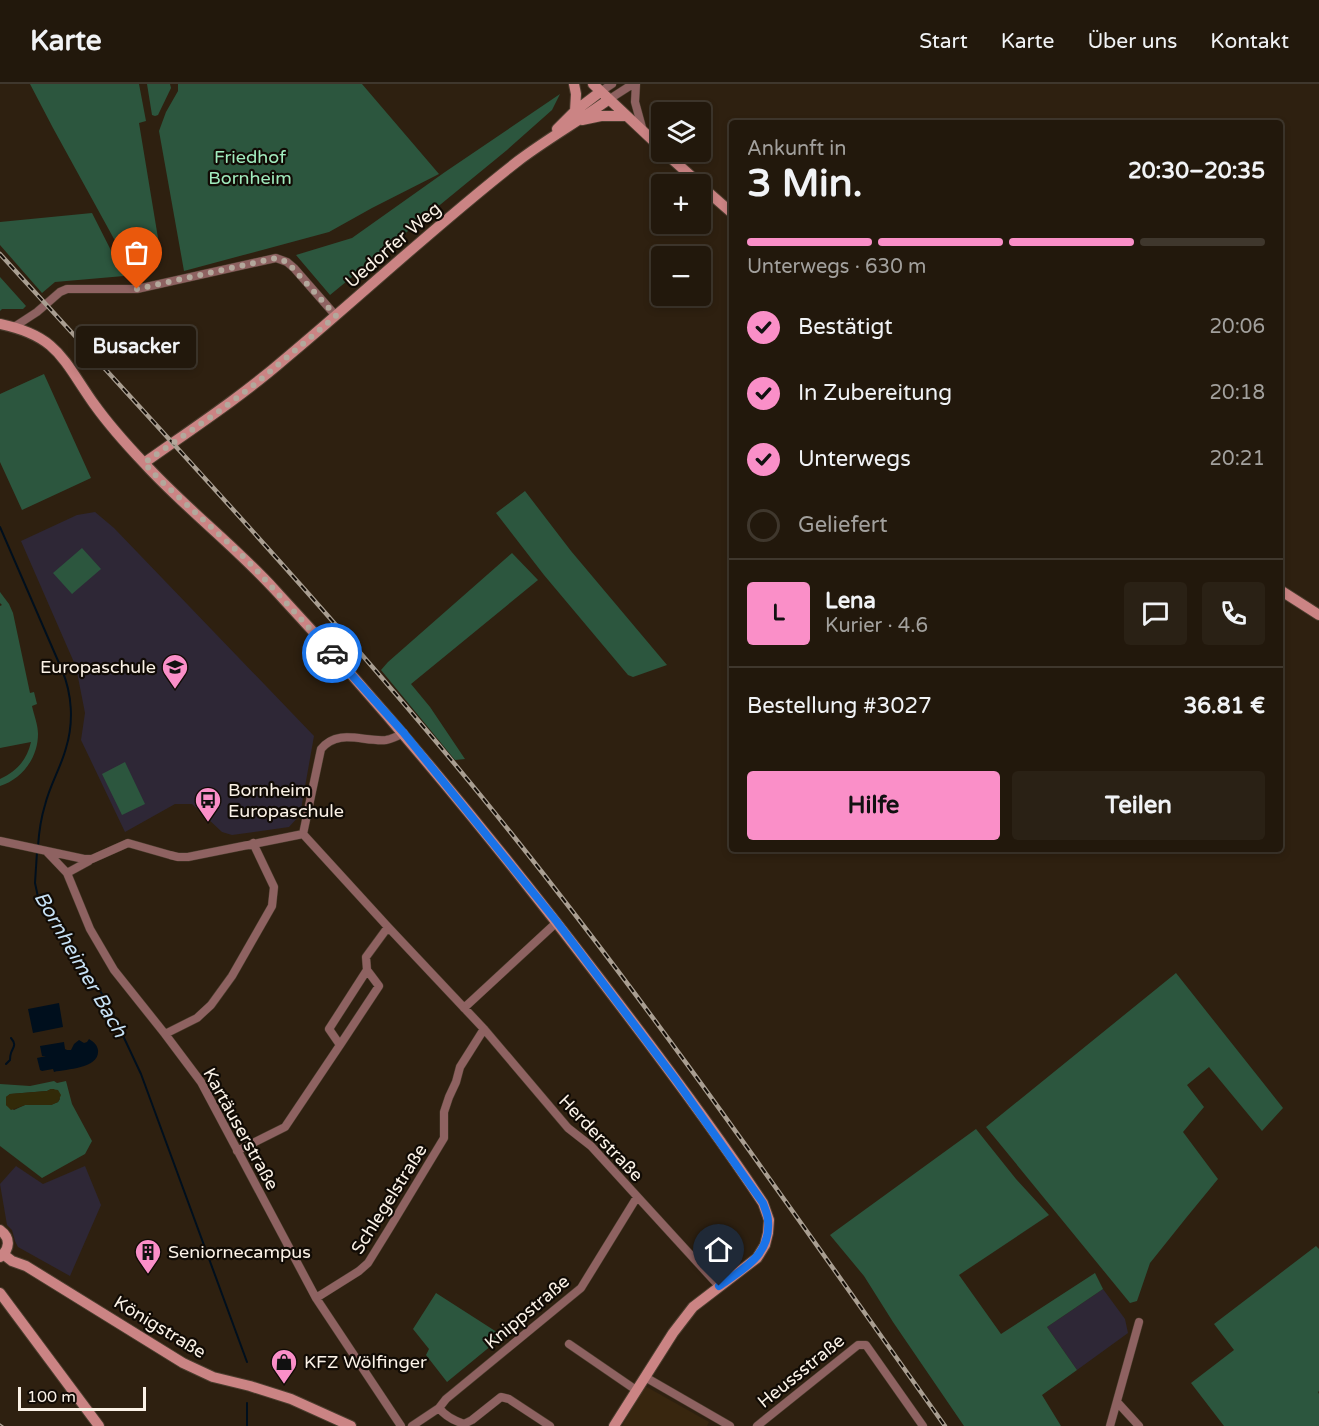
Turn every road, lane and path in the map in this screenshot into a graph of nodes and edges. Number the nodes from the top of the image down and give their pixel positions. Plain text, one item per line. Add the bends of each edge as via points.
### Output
1 (574, 84) edge
2 (612, 84) edge
3 (635, 84) edge
4 (601, 92) edge
5 (577, 116) junction
6 (625, 116) junction
7 (644, 132) junction
8 (651, 139) edge
9 (676, 162) edge
10 (688, 174) edge
11 (711, 195) edge
12 (729, 210) edge
13 (336, 316) junction
14 (0, 324) edge
15 (14, 327) junction
16 (144, 463) junction
17 (1283, 592) edge
18 (1319, 615) edge
19 (404, 733) junction
20 (303, 834) junction
21 (0, 841) edge
22 (253, 843) junction
23 (47, 852) junction
24 (93, 859) junction
25 (67, 873) junction
26 (557, 922) junction
27 (388, 927) junction
28 (367, 970) junction
29 (464, 1008) junction
30 (484, 1029) junction
31 (165, 1034) junction
32 (340, 1045) junction
33 (237, 1151) junction
34 (637, 1197) junction
35 (0, 1230) edge
36 (4, 1252) edge
37 (719, 1286) junction
38 (0, 1293) edge
39 (316, 1298) junction
40 (1139, 1322) dead end
41 (569, 1344) dead end
42 (645, 1377) junction
43 (636, 1390) junction
44 (1118, 1403) junction
45 (439, 1408) junction
46 (718, 1423) edge
47 (99, 1426) edge
48 (351, 1426) edge
49 (401, 1426) edge
50 (412, 1426) edge
51 (550, 1426) edge
52 (614, 1426) edge
53 (730, 1426) edge
54 (757, 1426) edge
55 (923, 1426) edge
56 (1110, 1426) edge
57 (1139, 1426) edge

1 - 5 street
2 - 4 street, Uedorfer Weg
3 - 4 street, Uedorfer Weg
3 - 7 street via 635,102
4 - 5 street, Uedorfer Weg
4 - 6 street
5 - 6 street
5 - 13 street, Uedorfer Weg via 467,202
6 - 7 street
7 - 8 street
9 - 10 street
11 - 12 street
13 - 15 street via 287,262 276,258 137,289 67,290
13 - 16 street, Uedorfer Weg via 254,385
14 - 15 street
15 - 16 street via 42,338 63,357 107,422
16 - 19 street via 248,561
17 - 18 street
19 - 20 street via 384,740 347,737 325,745
19 - 26 street
20 - 22 street
20 - 27 street, Herderstraße
21 - 23 street
22 - 24 street via 188,857 128,843
22 - 31 street via 274,887 272,906 211,1005 197,1018
23 - 24 street
23 - 25 street, Kartäuserstraße
24 - 25 street
25 - 31 street, Kartäuserstraße via 90,929 114,970
26 - 29 street
26 - 37 street via 763,1203 769,1220 765,1245 757,1258
27 - 28 street via 366,957
27 - 29 street, Herderstraße
28 - 32 street via 329,1029
28 - 32 street via 379,986
29 - 30 street, Herderstraße
30 - 34 street, Herderstraße via 568,1128 591,1146
30 - 39 street, Schlegelstraße via 460,1067 448,1097 444,1138 368,1263
31 - 33 street, Kartäuserstraße via 201,1083
32 - 33 street via 285,1127
33 - 39 street, Kartäuserstraße
34 - 37 street, Herderstraße
34 - 45 street, Knippstraße via 581,1288
35 - 36 street, Königstraße via 7,1237
36 - 48 street, Königstraße via 12,1261 183,1363 213,1377 291,1399
37 - 42 street via 693,1306
38 - 47 street
39 - 49 street, Kartäuserstraße
40 - 44 street
41 - 43 street
42 - 43 street
42 - 46 street
43 - 52 street
44 - 56 street
44 - 57 street
45 - 50 street, Knippstraße
45 - 51 street via 464,1424 501,1397
46 - 53 street
54 - 55 street, Heussstraße via 858,1345 866,1345

